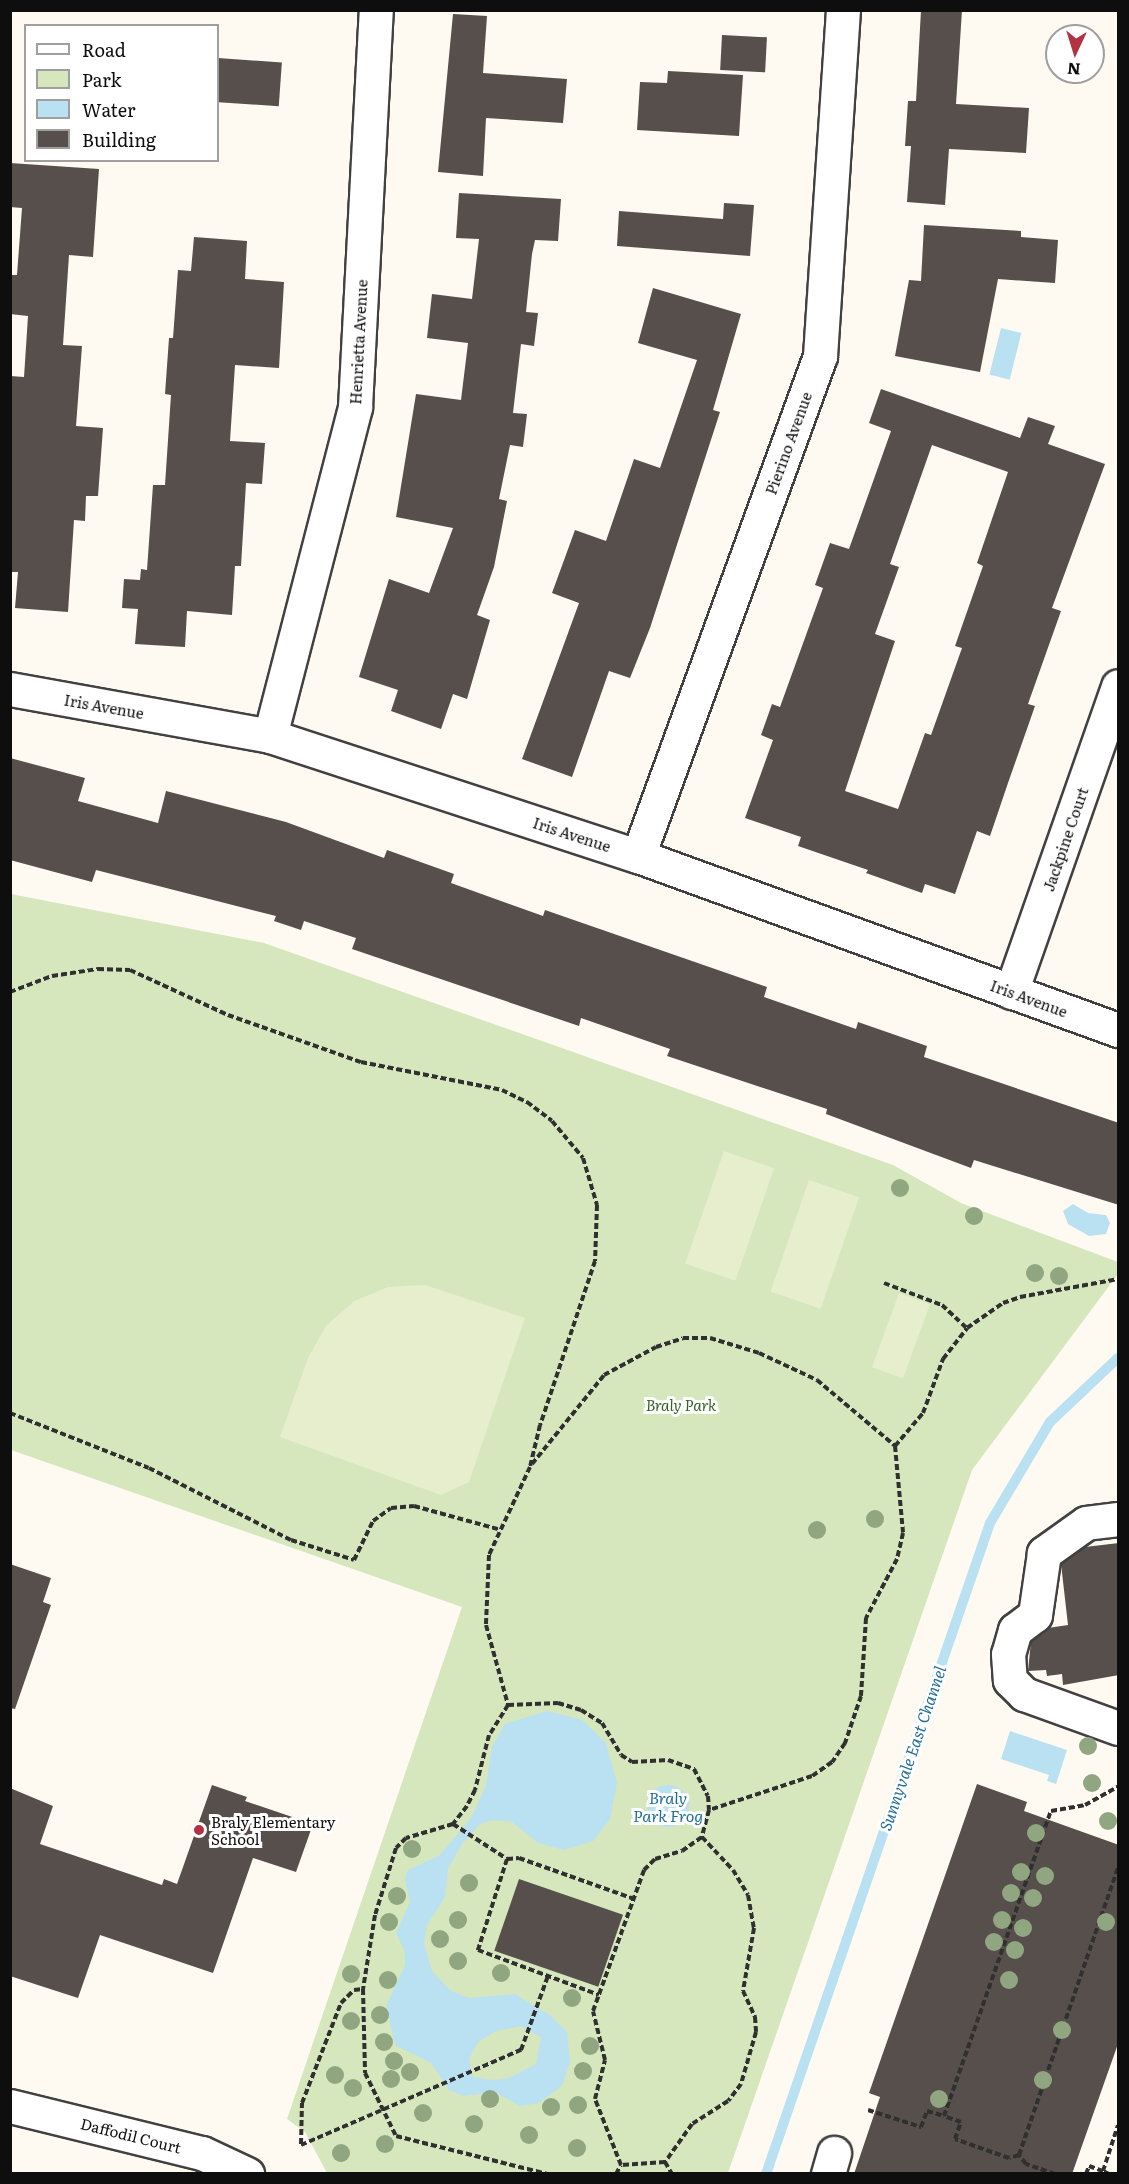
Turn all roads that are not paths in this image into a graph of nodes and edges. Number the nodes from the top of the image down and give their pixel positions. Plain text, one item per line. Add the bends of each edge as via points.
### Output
1 (376, 10) edge
2 (843, 10) edge
3 (1119, 686) edge
4 (10, 689) edge
5 (270, 736) junction
6 (638, 856) junction
7 (1011, 992) junction
8 (1119, 1030) edge
9 (1119, 1519) edge
10 (1119, 1728) edge
11 (10, 2106) edge
12 (248, 2174) edge

1 - 5 street, Henrietta Avenue via 355,407
2 - 6 street, Pierino Avenue via 820,356
3 - 7 street, Jackpine Court
4 - 5 street, Iris Avenue
5 - 6 street, Iris Avenue
6 - 7 street, Iris Avenue
7 - 8 street, Iris Avenue
9 - 10 street via 1086,1523 1044,1553 1035,1615 1015,1630 1008,1654 1010,1680 1024,1694
11 - 12 street, Daffodil Court via 202,2153

